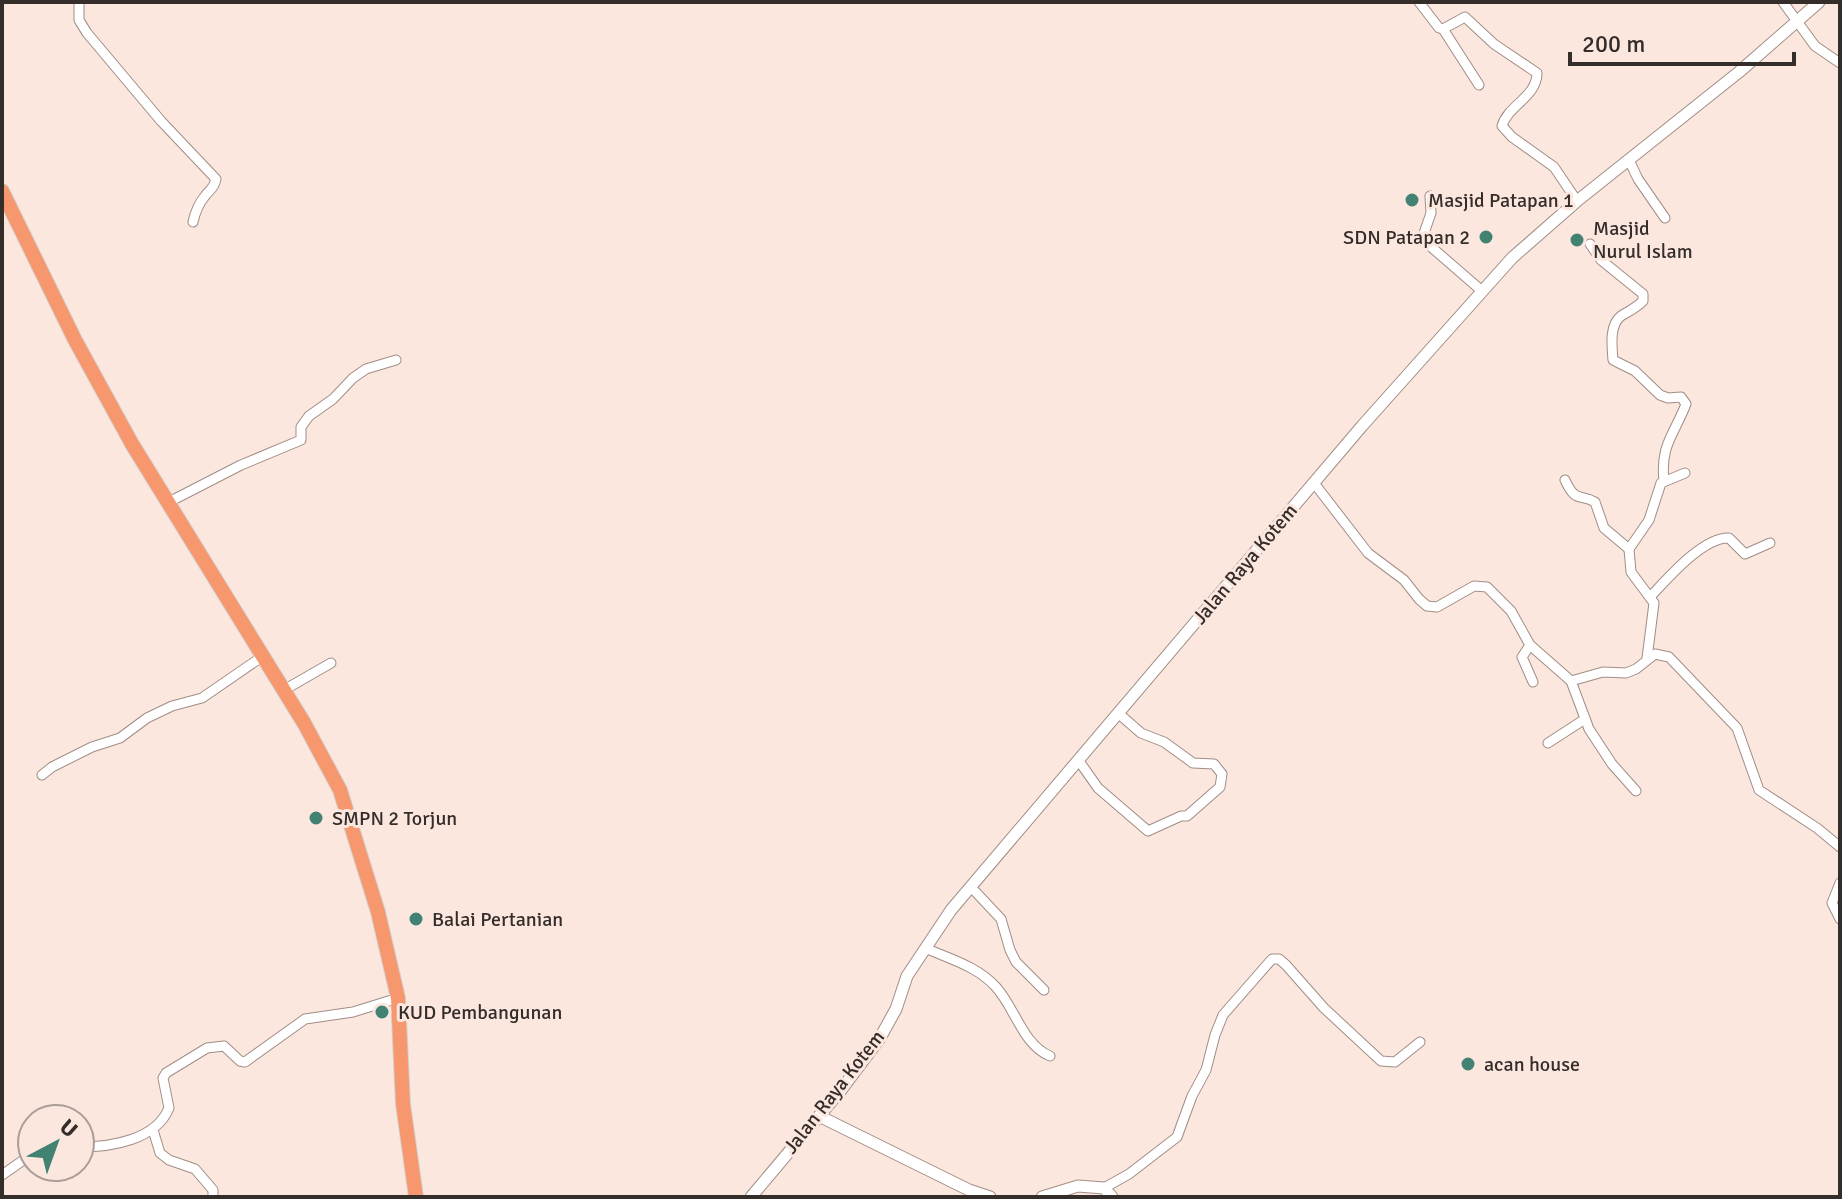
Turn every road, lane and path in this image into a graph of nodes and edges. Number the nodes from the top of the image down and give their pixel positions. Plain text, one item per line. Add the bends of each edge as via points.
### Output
1 (1419, 2) edge
2 (1783, 2) edge
3 (1819, 2) edge
4 (82, 3) edge
5 (1797, 23) junction
6 (1443, 29) junction
7 (1840, 63) edge
8 (1479, 85) dead end
9 (1629, 160) junction
10 (2, 191) edge
11 (1430, 196) dead end
12 (1577, 201) junction
13 (1665, 218) dead end
14 (193, 222) dead end
15 (1590, 244) dead end
16 (1482, 291) junction
17 (396, 360) dead end
18 (1685, 473) dead end
19 (1565, 480) dead end
20 (1664, 481) junction
21 (1314, 483) junction
22 (167, 503) junction
23 (1770, 543) dead end
24 (1629, 549) junction
25 (1651, 596) junction
26 (1530, 645) junction
27 (263, 656) junction
28 (1647, 658) junction
29 (331, 663) dead end
30 (1571, 681) junction
31 (1533, 682) dead end
32 (284, 690) junction
33 (1118, 713) junction
34 (1585, 719) junction
35 (1548, 743) dead end
36 (1079, 761) junction
37 (42, 775) dead end
38 (1636, 791) dead end
39 (1840, 847) edge
40 (1840, 883) edge
41 (971, 887) junction
42 (1840, 919) edge
43 (925, 948) junction
44 (1044, 990) dead end
45 (398, 998) junction
46 (1420, 1042) dead end
47 (1050, 1056) dead end
48 (819, 1116) junction
49 (153, 1130) junction
50 (96, 1145) edge
51 (1108, 1192) edge
52 (966, 1194) edge
53 (213, 1197) edge
54 (416, 1197) edge
55 (751, 1197) edge
56 (990, 1197) edge
57 (1042, 1197) edge

1 - 6 street
2 - 5 street
3 - 5 street, Jalan Raya Kotem
4 - 14 street via 83,29 216,179
5 - 7 street via 1815,46
5 - 9 street, Jalan Raya Kotem
6 - 8 street
6 - 12 street via 1465,17 1537,73 1527,96 1502,126 1554,167
9 - 12 street, Jalan Raya Kotem
9 - 13 street
10 - 22 highway via 75,340
11 - 16 street via 1431,213 1422,239
12 - 16 street, Jalan Raya Kotem
15 - 20 street via 1601,260 1643,294 1643,301 1615,323 1613,360 1635,371 1660,395 1681,397 1686,404 1662,456
16 - 21 street, Jalan Raya Kotem
17 - 22 street via 353,378 309,416 301,427 301,440
18 - 20 street
19 - 24 street via 1580,499 1595,502 1604,528
20 - 24 street via 1649,520
21 - 26 street via 1368,553 1427,606 1437,607 1474,586 1487,587 1511,611
21 - 33 street, Jalan Raya Kotem
22 - 27 highway
23 - 25 street via 1745,554 1729,538 1720,539 1681,565
24 - 25 street via 1631,572
25 - 28 street
26 - 30 street
26 - 31 street via 1522,657
27 - 32 highway
27 - 37 street via 202,698 147,718 120,738
28 - 30 street via 1626,673 1603,672
28 - 39 street via 1669,657 1731,719 1759,790
29 - 32 street
30 - 34 street
32 - 45 highway via 331,771 350,818
33 - 36 street, Jalan Raya Kotem
33 - 36 street via 1193,763 1214,764 1222,774 1220,787 1187,816 1148,831 1098,788
34 - 35 street
34 - 38 street
36 - 41 street, Jalan Raya Kotem
40 - 42 street via 1832,903
41 - 43 street, Jalan Raya Kotem
41 - 44 street via 1001,919 1016,962
43 - 47 street via 963,963 993,984 1028,1036
43 - 48 street, Jalan Raya Kotem via 880,1038
45 - 49 street via 305,1019 245,1062 221,1045 191,1057 164,1075 169,1108
45 - 54 highway via 403,1104
46 - 51 street via 1395,1062 1381,1061 1286,965 1272,959 1223,1015 1177,1137
48 - 52 street
48 - 55 street, Jalan Raya Kotem
49 - 50 street
49 - 53 street via 160,1153 195,1169
51 - 57 street via 1078,1186
52 - 56 street

